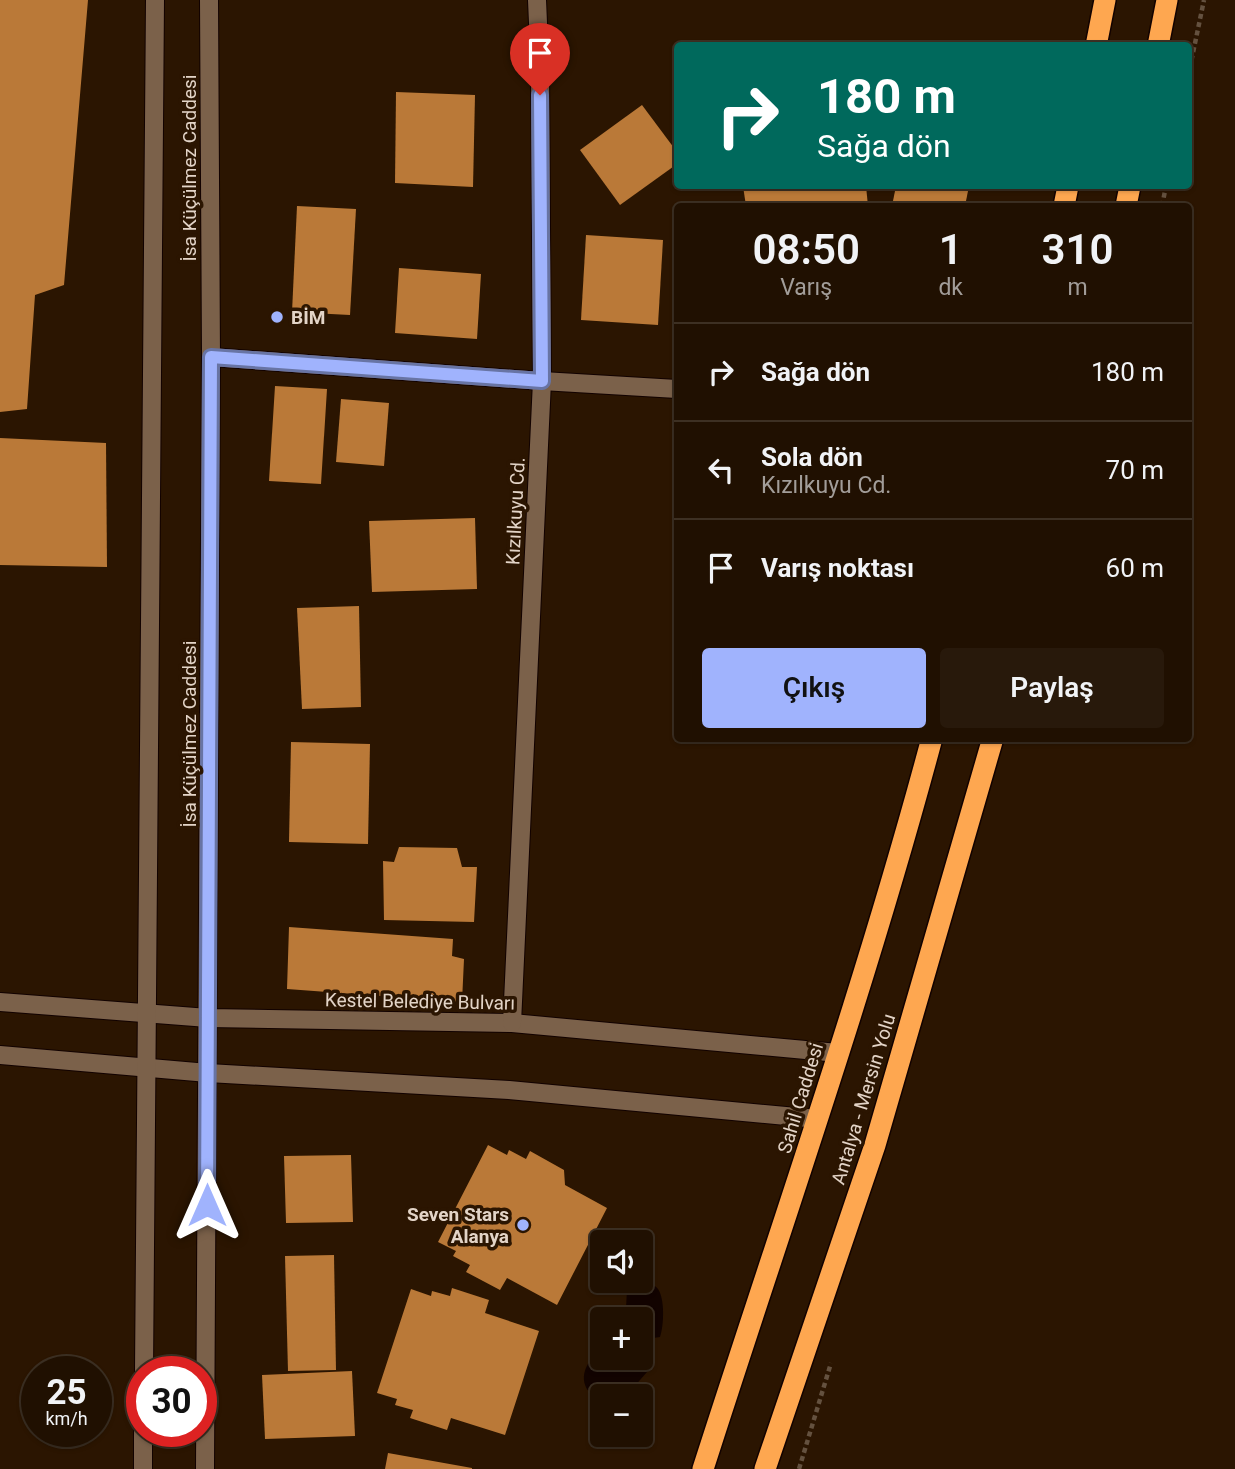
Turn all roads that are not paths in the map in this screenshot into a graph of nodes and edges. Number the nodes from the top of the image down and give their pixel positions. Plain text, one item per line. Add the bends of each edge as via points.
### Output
1 (155, 0) edge
2 (209, 0) edge
3 (537, 0) edge
4 (1105, 0) edge
5 (1167, 0) edge
6 (1097, 42) edge
7 (1159, 42) edge
8 (211, 357) junction
9 (542, 381) junction
10 (674, 389) edge
11 (931, 742) edge
12 (992, 742) edge
13 (0, 1002) edge
14 (147, 1014) junction
15 (208, 1018) junction
16 (512, 1023) junction
17 (838, 1053) junction
18 (0, 1055) edge
19 (147, 1068) junction
20 (208, 1073) junction
21 (818, 1119) junction
22 (144, 1356) edge
23 (143, 1447) edge
24 (143, 1469) edge
25 (205, 1469) edge
26 (703, 1469) edge
27 (765, 1469) edge

1 - 14 street, İsa Küçülmez Caddesi
2 - 8 street, İsa Küçülmez Caddesi
3 - 9 street, Kızılkuyu Cd.
4 - 6 highway
5 - 7 highway
8 - 9 street
8 - 15 street, İsa Küçülmez Caddesi
9 - 10 street
9 - 16 street, Kızılkuyu Cd.
11 - 17 highway, Sahil Caddesi
12 - 27 highway, Antalya - Mersin Yolu via 875,1145
13 - 14 street, Kestel Belediye Bulvarı
14 - 15 street, Kestel Belediye Bulvarı
14 - 19 street, İsa Küçülmez Caddesi
15 - 16 street, Kestel Belediye Bulvarı
15 - 20 street, İsa Küçülmez Caddesi
16 - 17 street, Kestel Belediye Bulvarı
17 - 21 highway, Sahil Caddesi
18 - 19 street
19 - 20 street
19 - 22 street, İsa Küçülmez Caddesi
20 - 21 street via 509,1090
20 - 25 street, İsa Küçülmez Caddesi
21 - 26 highway, Sahil Caddesi
23 - 24 street

